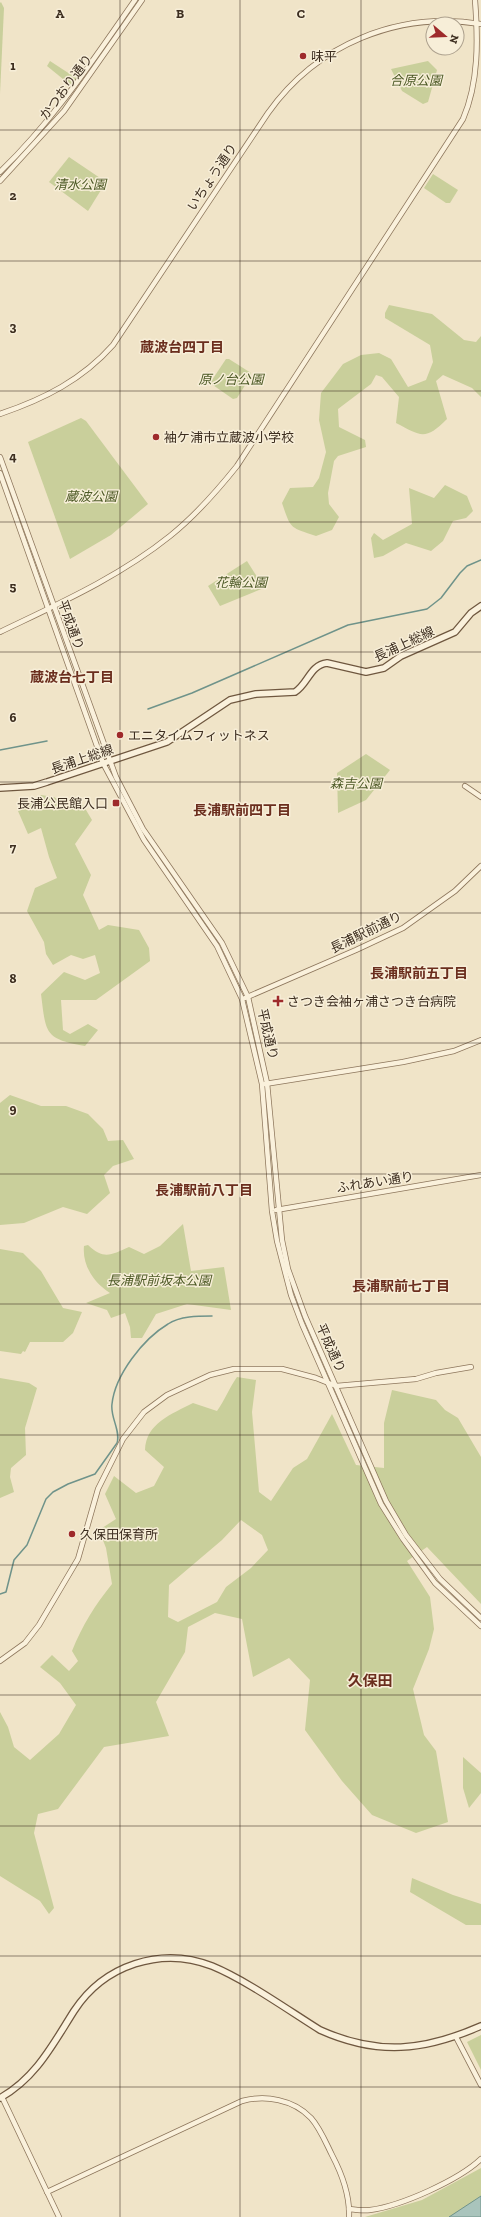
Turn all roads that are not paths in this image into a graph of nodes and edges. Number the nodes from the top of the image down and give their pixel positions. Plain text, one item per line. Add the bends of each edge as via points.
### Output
1 (135, 0) edge
2 (142, 0) edge
3 (475, 0) edge
4 (479, 24) edge
5 (0, 172) edge
6 (0, 181) edge
7 (0, 414) edge
8 (0, 457) edge
9 (0, 473) edge
10 (481, 606) edge
11 (50, 608) junction
12 (0, 632) edge
13 (110, 760) junction
14 (103, 763) junction
15 (465, 786) dead end
16 (0, 788) edge
17 (481, 798) edge
18 (481, 866) edge
19 (248, 997) junction
20 (242, 999) junction
21 (481, 1040) edge
22 (264, 1084) junction
23 (481, 1175) edge
24 (278, 1209) junction
25 (272, 1211) junction
26 (471, 1367) dead end
27 (328, 1383) junction
28 (336, 1386) junction
29 (481, 1618) edge
30 (481, 1626) edge
31 (0, 1661) edge
32 (481, 2026) edge
33 (456, 2036) junction
34 (481, 2085) edge
35 (1, 2097) edge
36 (481, 2159) edge
37 (47, 2192) junction
38 (349, 2209) junction
39 (59, 2217) edge
40 (348, 2217) edge

1 - 5 street, かつおり通り via 59,109
2 - 6 street, かつおり通り via 64,111
3 - 4 street
4 - 7 street, いちょう通り via 431,22 392,27 364,36 315,64 286,89 268,113 113,345 94,365 65,386
4 - 11 street via 473,86 463,119 247,453 208,501 170,536 108,578
8 - 11 street, 平成通り
9 - 11 street, 平成通り
10 - 13 main road, 長浦上総線 via 471,613 455,632 401,656 384,668 366,672 327,663 321,664 295,692 256,694 230,700 167,742
11 - 12 street
11 - 13 street, 平成通り
11 - 14 street, 平成通り
13 - 14 main road, 長浦上総線
13 - 19 street, 平成通り via 137,818 222,943
14 - 16 main road, 長浦上総線 via 34,786
14 - 20 street, 平成通り via 144,840 217,946
15 - 17 street
18 - 19 street, 長浦駅前通り via 455,891 403,928
19 - 20 street, 長浦駅前通り
19 - 22 street, 平成通り
20 - 22 street, 平成通り
21 - 22 street via 454,1051 403,1062
22 - 24 street, 平成通り
22 - 25 street, 平成通り
23 - 24 street, ふれあい通り
24 - 25 street, ふれあい通り
24 - 28 street, 平成通り via 290,1275
25 - 27 street, 平成通り via 291,1295
26 - 28 street via 416,1379
27 - 28 street
27 - 30 street, 平成通り via 381,1504 435,1582
27 - 31 street via 282,1369 234,1369 202,1379 168,1395 144,1412 123,1439 98,1489 78,1559 39,1625 25,1643
28 - 29 street, 平成通り via 386,1501 406,1535 440,1579
32 - 33 main road
33 - 34 street
33 - 35 main road via 424,2045 404,2047 350,2041 320,2030 238,1979 212,1966 180,1958 147,1960 110,1975 96,1986 77,2007 43,2060 27,2078
35 - 37 street
36 - 38 street via 471,2169 403,2202 370,2210
37 - 38 street via 242,2101 256,2097 296,2107 310,2117 339,2169
37 - 39 street
38 - 40 street

